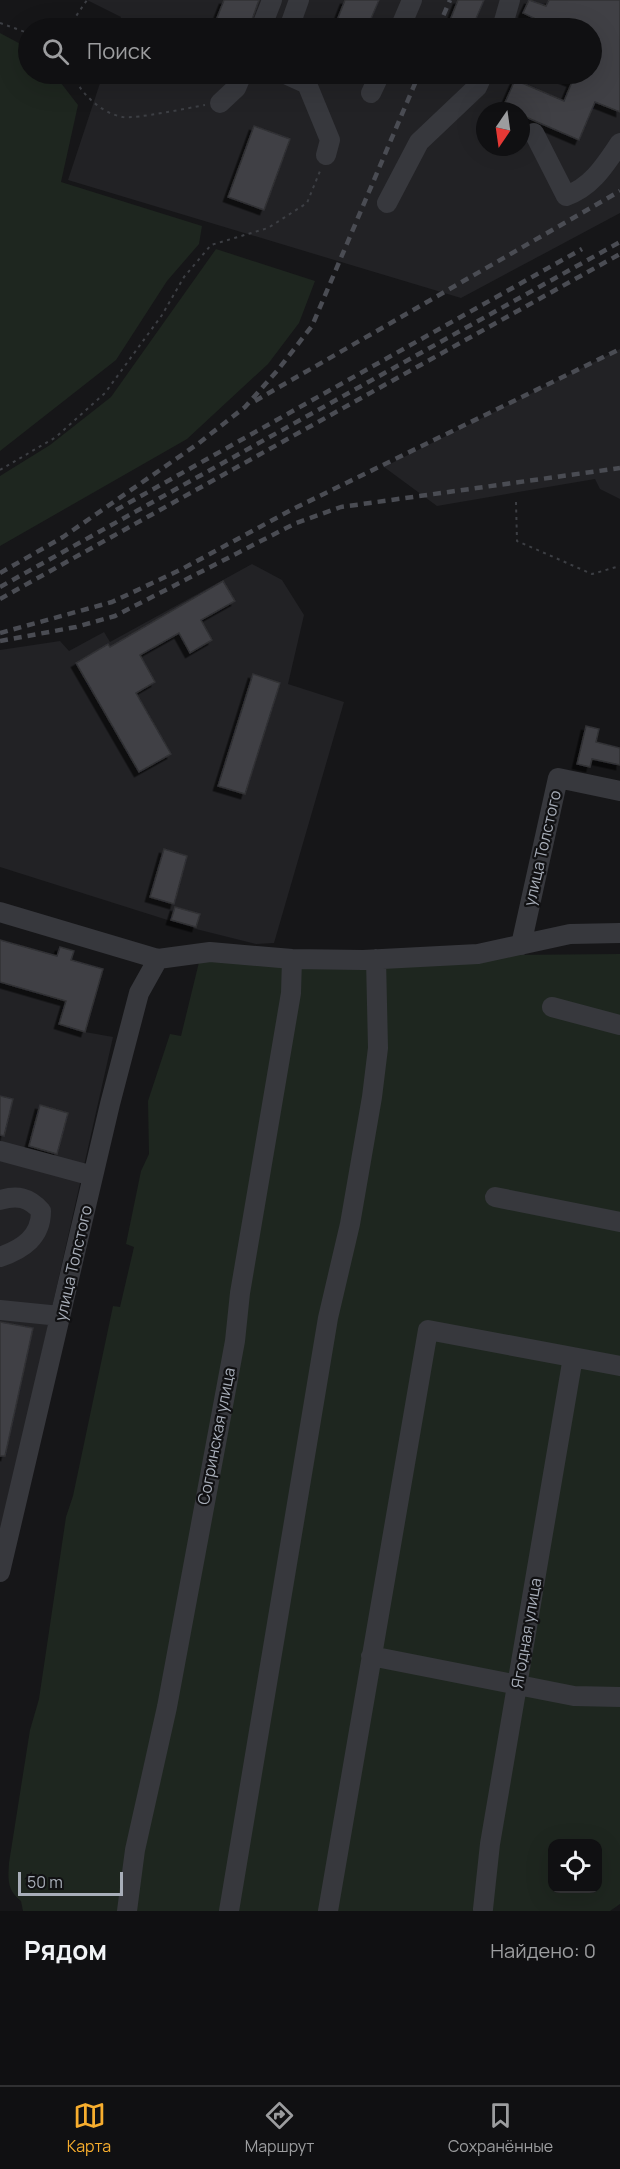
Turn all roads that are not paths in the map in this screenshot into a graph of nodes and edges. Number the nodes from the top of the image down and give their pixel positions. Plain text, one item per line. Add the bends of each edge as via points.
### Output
1 (272, 0) edge
2 (299, 0) edge
3 (412, 0) edge
4 (510, 0) edge
5 (265, 18) edge
6 (293, 18) edge
7 (404, 18) edge
8 (505, 18) edge
9 (238, 84) edge
10 (307, 84) edge
11 (375, 84) edge
12 (478, 84) edge
13 (371, 93) dead end
14 (220, 103) road end
15 (534, 133) dead end
16 (620, 143) edge
17 (326, 155) road end
18 (387, 203) dead end
19 (620, 791) edge
20 (0, 912) edge
21 (620, 933) edge
22 (521, 945) junction
23 (158, 959) junction
24 (292, 959) junction
25 (376, 959) junction
26 (552, 1007) dead end
27 (620, 1025) edge
28 (0, 1151) edge
29 (93, 1176) junction
30 (495, 1197) dead end
31 (0, 1200) edge
32 (620, 1222) edge
33 (0, 1257) edge
34 (0, 1310) edge
35 (60, 1316) junction
36 (573, 1357) junction
37 (620, 1366) edge
38 (0, 1572) edge
39 (371, 1656) junction
40 (516, 1686) junction
41 (620, 1697) edge
42 (483, 1909) dead end
43 (127, 1911) edge
44 (229, 1911) edge
45 (328, 1911) edge

1 - 5 street
2 - 6 street
3 - 7 street
4 - 8 street
9 - 14 street
10 - 17 street via 330,140
11 - 13 street
12 - 18 street via 419,142
15 - 16 street via 566,196 580,191 599,173
19 - 22 street, улица Толстого via 558,778
20 - 23 street
21 - 22 street via 570,934
22 - 25 street via 478,954
23 - 24 street via 210,952
23 - 29 street, улица Толстого via 139,993
24 - 25 street
24 - 43 street, Согринская улица via 291,993 235,1341 167,1707 135,1850
25 - 44 street via 378,1048 372,1097 350,1224 328,1318
26 - 27 street
28 - 29 street
29 - 35 street, улица Толстого
30 - 32 street
31 - 33 street via 12,1196 32,1200 41,1210 41,1221 33,1238
34 - 35 street
35 - 38 street, улица Толстого
36 - 37 street
36 - 39 street via 428,1330
36 - 40 street, Ягодная улица
39 - 40 street
39 - 45 street
40 - 41 street via 574,1696
40 - 42 street, Ягодная улица

